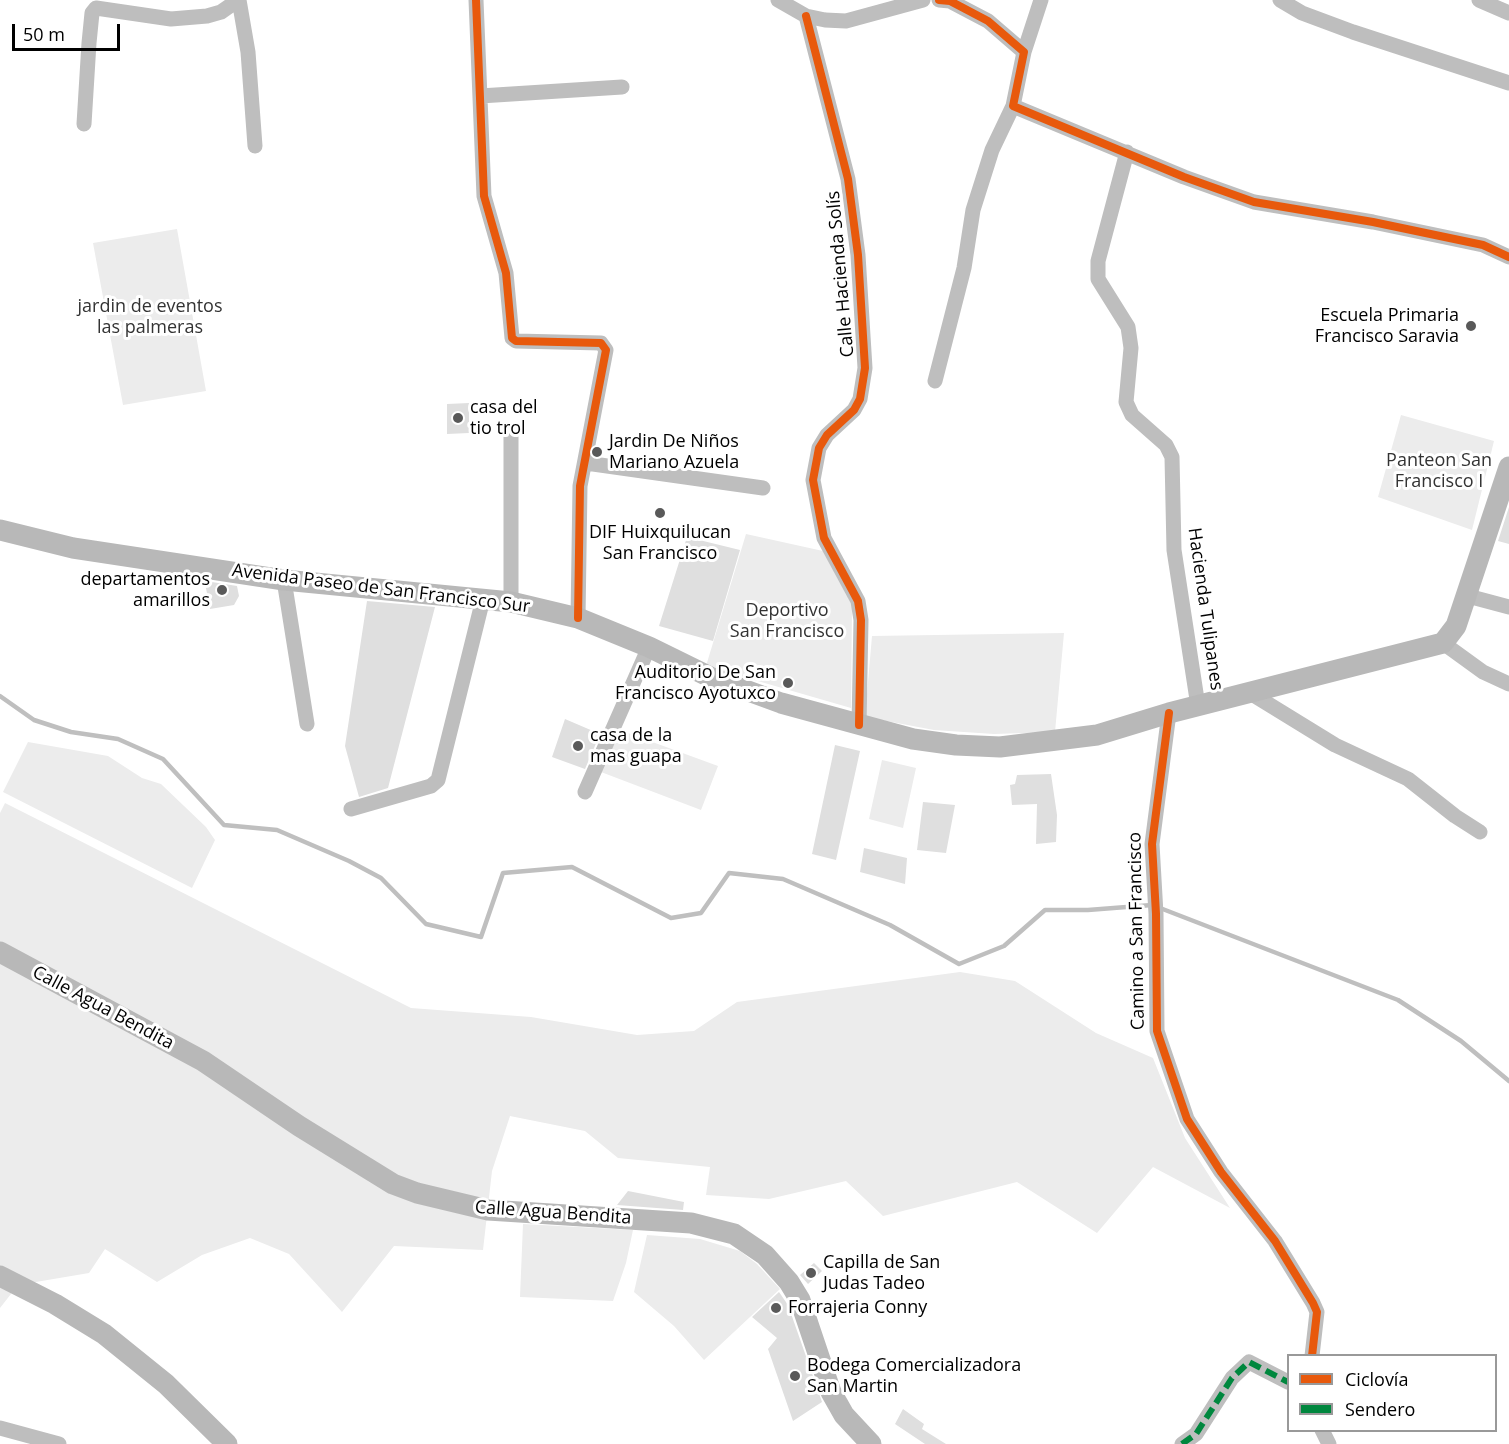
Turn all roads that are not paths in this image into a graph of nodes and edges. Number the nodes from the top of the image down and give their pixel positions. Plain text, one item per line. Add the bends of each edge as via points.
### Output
1 (239, 0) edge
2 (476, 0) edge
3 (778, 0) edge
4 (923, 0) edge
5 (939, 0) edge
6 (1041, 0) edge
7 (1280, 0) edge
8 (1479, 0) edge
9 (1509, 13) edge
10 (806, 16) junction
11 (1024, 52) junction
12 (1509, 83) edge
13 (622, 87) dead end
14 (480, 96) junction
15 (1013, 106) junction
16 (84, 124) dead end
17 (255, 146) dead end
18 (1127, 153) junction
19 (1509, 257) edge
20 (935, 381) dead end
21 (511, 430) dead end
22 (586, 463) junction
23 (1509, 467) edge
24 (763, 488) dead end
25 (0, 530) edge
26 (284, 580) junction
27 (1464, 595) junction
28 (483, 598) junction
29 (511, 602) junction
30 (1509, 607) edge
31 (578, 618) junction
32 (1443, 644) junction
33 (649, 647) junction
34 (1509, 684) edge
35 (1252, 694) junction
36 (1198, 706) junction
37 (1170, 713) junction
38 (307, 724) dead end
39 (859, 725) junction
40 (585, 792) dead end
41 (351, 809) dead end
42 (1480, 832) dead end
43 (0, 952) edge
44 (0, 1276) edge
45 (1312, 1354) edge
46 (1287, 1381) edge
47 (0, 1428) edge
48 (59, 1444) edge
49 (226, 1444) edge
50 (871, 1444) edge
51 (1182, 1444) edge

1 - 16 street via 214,14 183,18 96,8 92,13
1 - 17 street via 248,52
2 - 14 street
3 - 10 street
4 - 10 street via 846,21
5 - 11 street via 950,1 988,21
6 - 11 street
7 - 12 street via 1302,13 1353,32
8 - 9 street
10 - 39 street, Calle Hacienda Solís via 848,179 858,255 864,368 860,399 819,448 813,480 824,537 858,601
11 - 15 street
13 - 14 street
14 - 22 street via 484,196 506,273 512,338 601,343 606,350
15 - 18 street
15 - 20 street via 992,150 973,210 964,268
18 - 19 street via 1254,202 1483,245
18 - 36 street, Hacienda Tulipanes via 1098,261 1098,279 1128,327 1131,348 1126,402 1132,415 1166,445 1172,457 1174,550
21 - 29 street
22 - 24 street
22 - 31 street via 580,486
23 - 27 main road
25 - 26 main road, Avenida Paseo de San Francisco Sur via 73,548
26 - 28 main road, Avenida Paseo de San Francisco Sur
26 - 38 street
27 - 30 street
27 - 32 main road via 1456,626
28 - 29 main road, Avenida Paseo de San Francisco Sur
28 - 41 street via 438,780 431,786
29 - 31 main road, Avenida Paseo de San Francisco Sur
31 - 33 main road, Avenida Paseo de San Francisco Sur
32 - 34 street via 1483,672
32 - 35 main road, Avenida Paseo de San Francisco Sur
33 - 39 main road, Avenida Paseo de San Francisco Sur via 727,683
33 - 40 street
35 - 36 main road, Avenida Paseo de San Francisco Sur
35 - 42 street via 1335,745 1408,779
36 - 37 main road, Avenida Paseo de San Francisco Sur
37 - 39 main road, Avenida Paseo de San Francisco Sur via 1096,735 1000,747 923,741
37 - 45 street, Camino a San Francisco via 1152,844 1157,1031 1187,1119 1221,1172 1275,1240 1317,1312
43 - 50 main road, Calle Agua Bendita via 203,1061 393,1184 488,1210 691,1223 734,1234 765,1255 789,1282 800,1300 831,1392 843,1415
44 - 49 main road via 55,1304 113,1341 166,1384
46 - 51 street via 1250,1362 1232,1378 1196,1434
47 - 48 street

